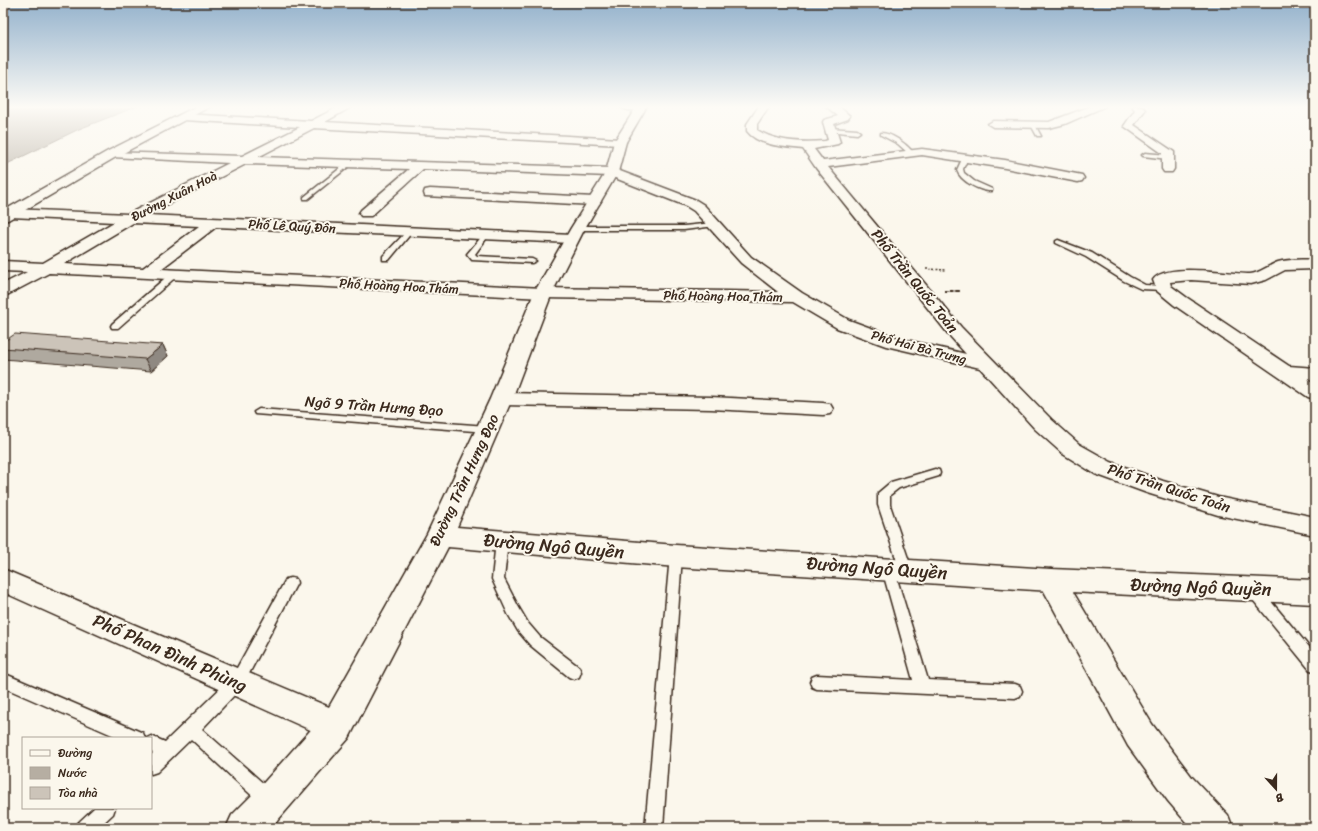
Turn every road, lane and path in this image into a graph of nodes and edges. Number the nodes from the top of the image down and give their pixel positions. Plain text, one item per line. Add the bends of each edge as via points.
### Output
1 (130, 145) edge
2 (276, 145) edge
3 (619, 145) edge
4 (806, 145) edge
5 (902, 145) edge
6 (1158, 145) edge
7 (910, 152) junction
8 (112, 154) junction
9 (1145, 155) dead end
10 (1168, 157) junction
11 (965, 158) junction
12 (246, 160) junction
13 (350, 163) junction
14 (820, 165) junction
15 (420, 166) junction
16 (1168, 169) dead end
17 (612, 172) junction
18 (1078, 178) dead end
19 (990, 190) dead end
20 (430, 193) dead end
21 (306, 198) dead end
22 (594, 201) junction
23 (366, 213) dead end
24 (7, 215) edge
25 (131, 218) junction
26 (212, 222) junction
27 (713, 225) junction
28 (410, 231) junction
29 (575, 234) junction
30 (486, 235) junction
31 (1058, 242) dead end
32 (386, 258) dead end
33 (532, 261) dead end
34 (3, 266) edge
35 (1312, 266) edge
36 (45, 269) junction
37 (145, 274) junction
38 (174, 275) junction
39 (1163, 288) junction
40 (3, 291) edge
41 (543, 293) junction
42 (796, 298) junction
43 (115, 326) dead end
44 (985, 364) junction
45 (1284, 372) junction
46 (1315, 374) edge
47 (1315, 394) edge
48 (501, 399) junction
49 (823, 409) dead end
50 (259, 412) dead end
51 (487, 429) junction
52 (935, 473) dead end
53 (1315, 526) edge
54 (440, 536) junction
55 (502, 541) junction
56 (676, 556) junction
57 (897, 569) junction
58 (3, 580) edge
59 (1051, 580) junction
60 (291, 583) dead end
61 (1253, 589) junction
62 (1315, 592) edge
63 (1315, 665) edge
64 (574, 672) dead end
65 (3, 680) edge
66 (237, 682) junction
67 (817, 682) dead end
68 (922, 686) junction
69 (1015, 691) dead end
70 (337, 726) junction
71 (191, 729) junction
72 (134, 737) edge
73 (152, 744) edge
74 (167, 751) junction
75 (152, 765) edge
76 (271, 802) junction
77 (106, 809) edge
78 (85, 828) edge
79 (245, 828) edge
80 (654, 828) edge
81 (1215, 828) edge

1 - 8 street
2 - 12 street, Đường Xuân Hoà
3 - 17 street, Đường Trần Hưng Đạo
4 - 14 street, Phố Trần Quốc Toản
5 - 7 lane
6 - 10 street via 1168,152
7 - 11 street
7 - 14 street
8 - 12 street, Phố Hai Bà Trưng
8 - 24 street
9 - 10 lane
10 - 16 street
11 - 18 street
11 - 19 lane via 960,170 962,175
12 - 13 street, Phố Hai Bà Trưng
12 - 25 street, Đường Xuân Hoà
13 - 15 street, Phố Hai Bà Trưng
13 - 21 lane
14 - 44 street, Phố Trần Quốc Toản via 955,331
15 - 17 street, Phố Hai Bà Trưng
15 - 23 street
17 - 22 street, Đường Trần Hưng Đạo
17 - 27 street, Phố Hai Bà Trưng via 691,203 700,208
20 - 22 street
22 - 29 street, Đường Trần Hưng Đạo
24 - 25 street, Phố Lê Quý Đôn
25 - 26 street, Phố Lê Quý Đôn
25 - 36 street, Đường Xuân Hoà
26 - 28 street, Phố Lê Quý Đôn
26 - 37 street
27 - 29 lane
27 - 42 street, Phố Hai Bà Trưng via 746,260
28 - 30 street, Phố Lê Quý Đôn
28 - 32 lane
29 - 30 street, Phố Lê Quý Đôn
29 - 41 street, Đường Trần Hưng Đạo
30 - 33 lane via 471,254 475,258
31 - 39 lane via 1089,255 1144,287
34 - 36 street, Phố Hoàng Hoa Thám
35 - 39 street via 1282,266 1251,279 1183,275 1166,277 1161,280
36 - 37 street, Phố Hoàng Hoa Thám
36 - 40 street, Đường Xuân Hoà
37 - 38 street, Phố Hoàng Hoa Thám
38 - 41 street, Phố Hoàng Hoa Thám
38 - 43 lane
39 - 45 street
41 - 42 street, Phố Hoàng Hoa Thám
41 - 48 street, Đường Trần Hưng Đạo
42 - 44 street, Phố Hai Bà Trưng via 843,324 892,342
44 - 53 street, Phố Trần Quốc Toản via 1071,449 1103,468 1218,506
45 - 46 street
45 - 47 street
48 - 49 street via 711,403
48 - 51 street, Đường Trần Hưng Đạo
50 - 51 lane, Ngõ 9 Trần Hưng Đạo
51 - 54 street, Đường Trần Hưng Đạo
52 - 57 lane via 895,485 884,493 884,505
54 - 55 street, Đường Ngô Quyền
54 - 70 street, Đường Trần Hưng Đạo
55 - 56 street, Đường Ngô Quyền
55 - 64 lane via 498,579 513,610 535,641
56 - 57 street, Đường Ngô Quyền
56 - 80 lane
57 - 59 street, Đường Ngô Quyền
57 - 68 lane
58 - 66 street, Phố Phan Đình Phùng
59 - 61 street, Đường Ngô Quyền
59 - 81 street via 1140,735 1180,789
60 - 66 lane
61 - 62 street, Đường Ngô Quyền
61 - 63 lane
65 - 72 lane
66 - 70 street, Phố Phan Đình Phùng
66 - 71 lane
67 - 68 lane
68 - 69 lane
70 - 76 street, Đường Trần Hưng Đạo
71 - 74 lane
71 - 76 lane
73 - 74 lane
74 - 75 lane
76 - 79 street, Đường Trần Hưng Đạo
77 - 78 lane

